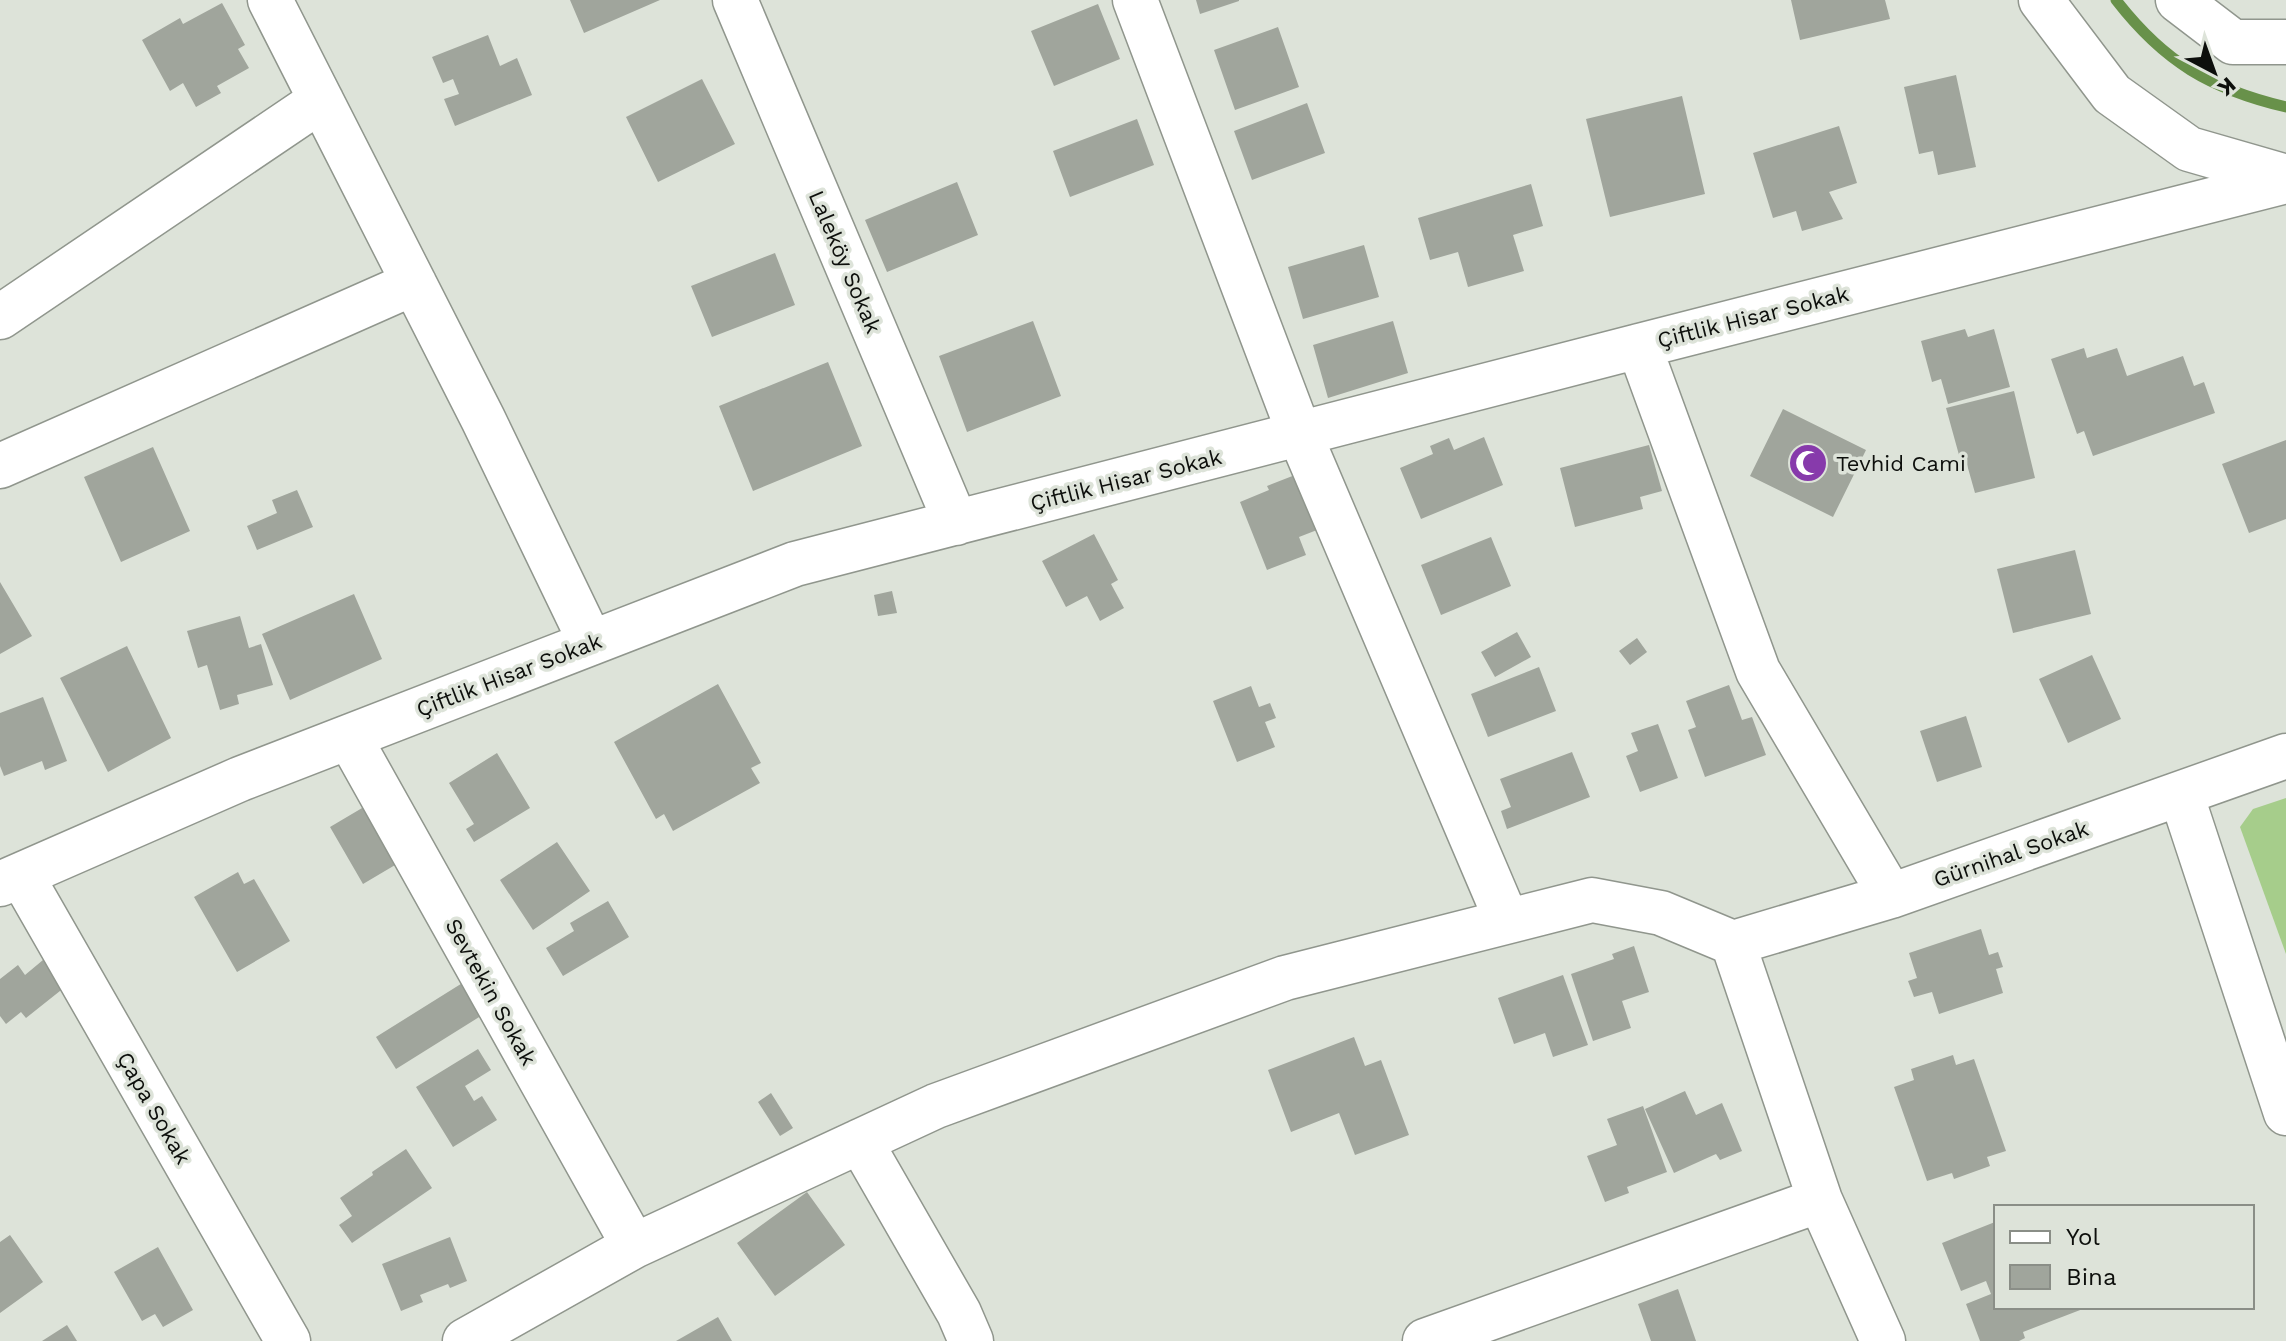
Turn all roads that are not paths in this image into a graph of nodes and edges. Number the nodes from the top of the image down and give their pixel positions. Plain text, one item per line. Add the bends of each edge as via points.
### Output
1 (270, 0) edge
2 (735, 0) edge
3 (1135, 0) edge
4 (2041, 0) edge
5 (2178, 0) edge
6 (2286, 42) edge
7 (321, 100) junction
8 (2286, 179) edge
9 (414, 283) junction
10 (0, 317) edge
11 (1639, 346) junction
12 (1300, 435) junction
13 (0, 466) edge
14 (956, 523) junction
15 (591, 643) junction
16 (349, 737) junction
17 (2286, 756) edge
18 (2181, 794) junction
19 (10, 880) edge
20 (1891, 896) junction
21 (1507, 921) junction
22 (1733, 943) junction
23 (2284, 1101) edge
24 (860, 1141) junction
25 (1820, 1200) junction
26 (634, 1246) junction
27 (288, 1341) edge
28 (465, 1341) edge
29 (971, 1341) edge
30 (1425, 1341) edge
31 (1883, 1341) edge

1 - 7 street
2 - 14 street, Laleköy Sokak
3 - 12 street
4 - 8 street via 2112,94 2189,149
5 - 6 street via 2233,42
7 - 9 street
7 - 10 street
8 - 11 street, Çiftlik Hisar Sokak
9 - 13 street
9 - 15 street
11 - 12 street, Çiftlik Hisar Sokak
11 - 20 street via 1758,671
12 - 14 street, Çiftlik Hisar Sokak
12 - 21 street
14 - 15 street, Çiftlik Hisar Sokak via 795,564
15 - 16 street, Çiftlik Hisar Sokak
16 - 19 street, Çiftlik Hisar Sokak
16 - 26 street, Sevtekin Sokak
17 - 18 street, Gürnihal Sokak
18 - 20 street, Gürnihal Sokak
18 - 23 street
19 - 27 street, Çapa Sokak
20 - 22 street, Gürnihal Sokak
21 - 22 street via 1592,900 1661,913
21 - 24 street via 1285,978 936,1106
22 - 25 street
24 - 26 street
24 - 29 street
25 - 30 street
25 - 31 street
26 - 28 street

